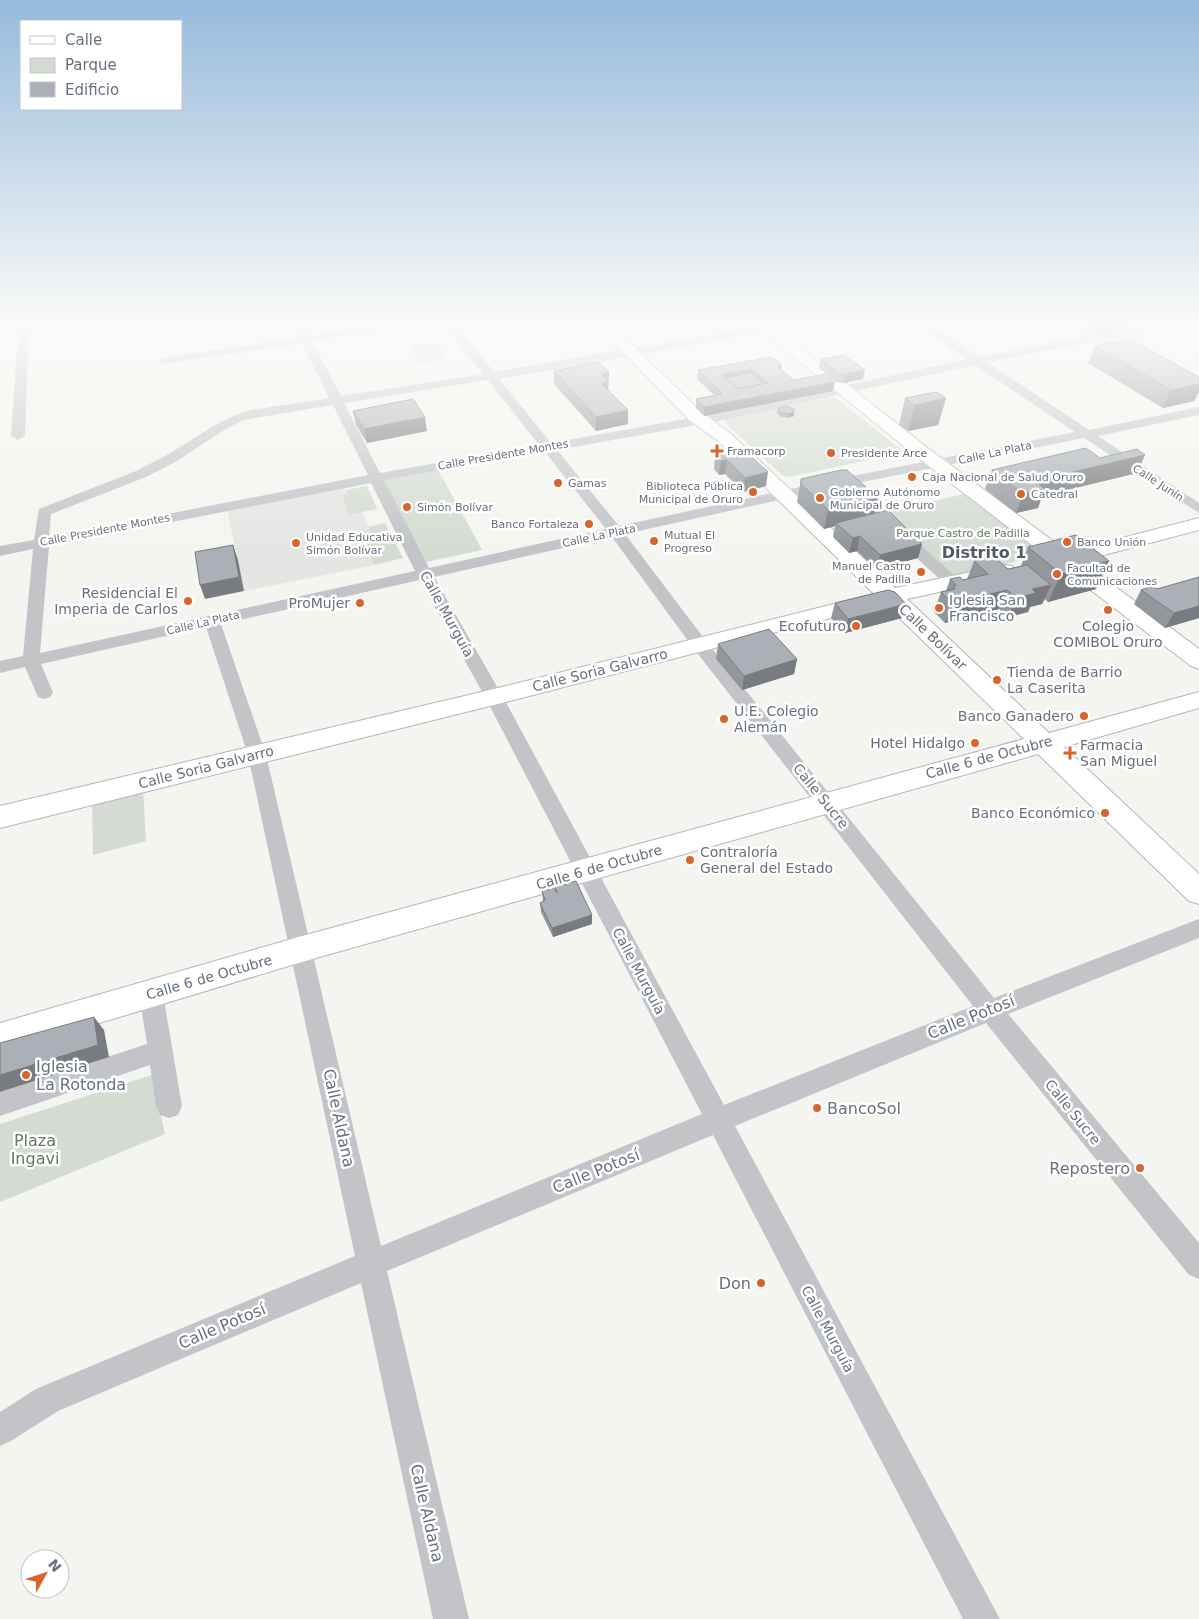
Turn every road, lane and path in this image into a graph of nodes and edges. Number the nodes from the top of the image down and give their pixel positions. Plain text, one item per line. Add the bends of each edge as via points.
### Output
1 (20, 398) edge
2 (336, 398) edge
3 (359, 398) edge
4 (510, 398) edge
5 (677, 398) edge
6 (806, 398) edge
7 (852, 398) edge
8 (1030, 398) edge
9 (338, 401) junction
10 (1199, 411) edge
11 (699, 420) junction
12 (1085, 434) junction
13 (18, 436) dead end
14 (548, 447) junction
15 (939, 464) junction
16 (374, 478) junction
17 (842, 482) junction
18 (785, 495) junction
19 (1199, 509) edge
20 (880, 517) junction
21 (862, 522) edge
22 (1199, 524) edge
23 (616, 532) junction
24 (40, 543) junction
25 (0, 551) edge
26 (1065, 559) junction
27 (424, 573) junction
28 (951, 582) junction
29 (891, 596) junction
30 (212, 621) junction
31 (700, 645) junction
32 (31, 661) junction
33 (1199, 661) edge
34 (0, 667) edge
35 (44, 693) dead end
36 (494, 697) junction
37 (1199, 700) edge
38 (1042, 742) junction
39 (257, 755) junction
40 (827, 802) junction
41 (0, 816) edge
42 (587, 871) junction
43 (1199, 892) edge
44 (1199, 928) edge
45 (302, 949) junction
46 (151, 994) junction
47 (989, 1009) junction
48 (0, 1038) edge
49 (159, 1051) junction
50 (0, 1104) edge
51 (169, 1106) dead end
52 (718, 1122) junction
53 (371, 1264) junction
54 (1199, 1265) edge
55 (0, 1430) edge
56 (451, 1619) edge
57 (982, 1619) edge

1 - 13 street
2 - 9 street, Calle Murguía
3 - 9 street
4 - 14 street, Calle Sucre
5 - 11 main road, Calle Bolívar
6 - 11 street, Calle Presidente Montes
7 - 15 main road
8 - 12 street, Calle Junín
9 - 16 street, Calle Murguía
9 - 24 street via 231,419 172,458 134,478 44,512
10 - 12 street, Calle La Plata
11 - 14 street, Calle Presidente Montes
11 - 18 main road, Calle Bolívar via 724,437
12 - 15 street, Calle La Plata
12 - 19 street, Calle Junín
14 - 16 street, Calle Presidente Montes
14 - 23 street, Calle Sucre
15 - 17 street, Calle La Plata
15 - 26 main road
16 - 24 street, Calle Presidente Montes
16 - 27 street, Calle Murguía
17 - 18 street, Calle La Plata
17 - 20 street
18 - 23 street, Calle La Plata
18 - 29 main road, Calle Bolívar via 831,531
20 - 21 street
20 - 28 street
22 - 26 main road, Calle Soria Galvarro
23 - 27 street, Calle La Plata
23 - 31 street, Calle Sucre
24 - 25 street, Calle Presidente Montes
24 - 32 street
26 - 28 main road, Calle Soria Galvarro
26 - 33 main road
27 - 30 street, Calle La Plata
27 - 36 street, Calle Murguía
28 - 29 main road, Calle Soria Galvarro
29 - 31 main road, Calle Soria Galvarro
29 - 38 main road, Calle Bolívar
30 - 32 street, Calle La Plata
30 - 39 street, Calle Aldana
31 - 36 main road, Calle Soria Galvarro
31 - 40 street, Calle Sucre
32 - 34 street, Calle La Plata
32 - 35 street
36 - 39 main road, Calle Soria Galvarro
36 - 42 street, Calle Murguía
37 - 38 main road, Calle 6 de Octubre
38 - 40 main road, Calle 6 de Octubre
38 - 43 main road, Calle Bolívar
39 - 41 main road, Calle Soria Galvarro
39 - 45 street, Calle Aldana
40 - 42 main road, Calle 6 de Octubre
40 - 47 street, Calle Sucre
42 - 45 main road, Calle 6 de Octubre
42 - 52 street, Calle Murguía
44 - 47 street, Calle Potosí
45 - 46 main road, Calle 6 de Octubre
45 - 53 street, Calle Aldana
46 - 48 main road, Calle 6 de Octubre
46 - 49 street
47 - 52 street, Calle Potosí
47 - 54 street, Calle Sucre
49 - 50 street
49 - 51 street
52 - 53 street, Calle Potosí
52 - 57 street, Calle Murguía
53 - 55 street, Calle Potosí via 47,1400
53 - 56 street, Calle Aldana

